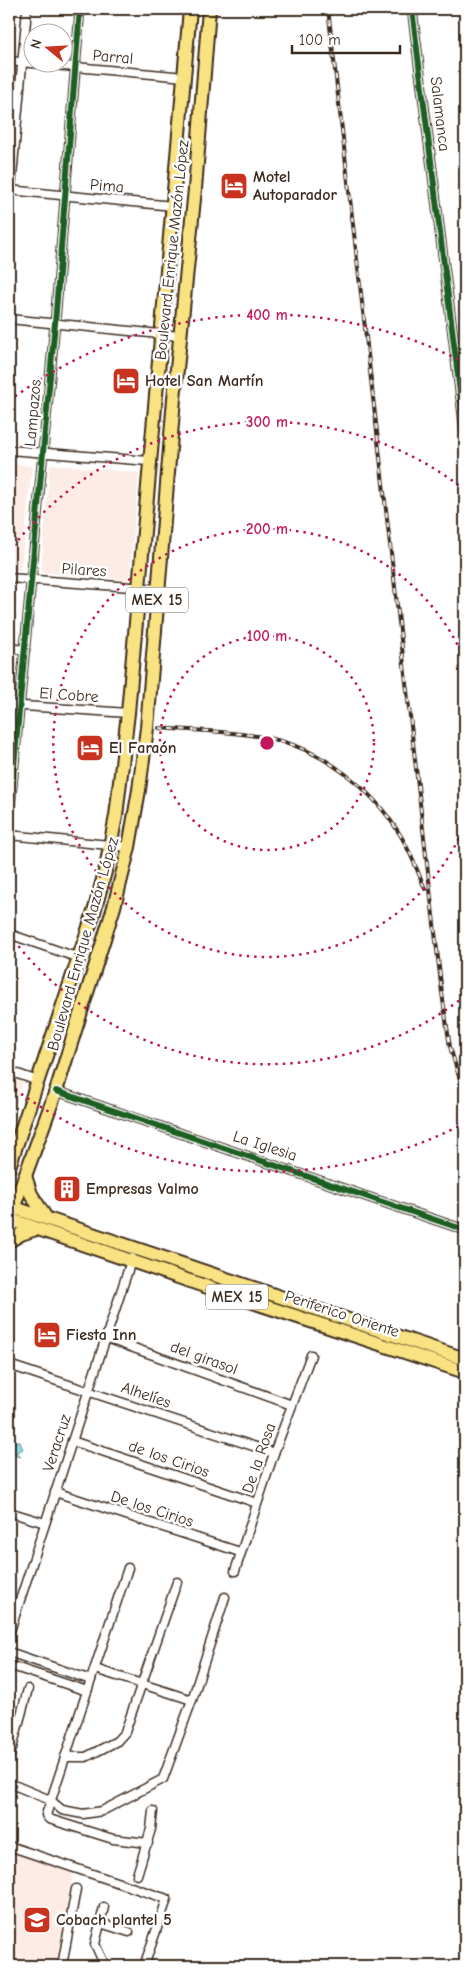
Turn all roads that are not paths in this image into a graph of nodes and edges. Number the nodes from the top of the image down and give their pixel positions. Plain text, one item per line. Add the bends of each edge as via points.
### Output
1 (27, 9) edge
2 (80, 9) edge
3 (190, 9) edge
4 (209, 9) edge
5 (412, 9) edge
6 (26, 22) edge
7 (9, 61) edge
8 (22, 62) edge
9 (72, 67) edge
10 (75, 67) junction
11 (22, 72) edge
12 (184, 77) junction
13 (10, 190) edge
14 (64, 196) junction
15 (173, 206) junction
16 (9, 210) edge
17 (9, 319) edge
18 (55, 323) junction
19 (160, 334) junction
20 (180, 336) junction
21 (465, 345) edge
22 (455, 346) junction
23 (465, 432) edge
24 (9, 450) edge
25 (43, 452) junction
26 (149, 461) junction
27 (9, 578) edge
28 (30, 580) junction
29 (138, 587) junction
30 (158, 589) junction
31 (9, 648) edge
32 (25, 650) junction
33 (9, 705) edge
34 (20, 706) junction
35 (128, 713) junction
36 (12, 764) edge
37 (9, 819) edge
38 (9, 835) edge
39 (110, 845) junction
40 (130, 847) junction
41 (9, 934) edge
42 (79, 958) junction
43 (9, 1071) edge
44 (38, 1081) junction
45 (56, 1091) junction
46 (9, 1168) edge
47 (25, 1176) junction
48 (10, 1215) edge
49 (46, 1218) junction
50 (36, 1229) junction
51 (465, 1230) edge
52 (9, 1241) edge
53 (136, 1249) junction
54 (131, 1261) junction
55 (106, 1338) junction
56 (311, 1355) dead end
57 (465, 1359) edge
58 (9, 1365) edge
59 (465, 1372) edge
60 (89, 1390) junction
61 (292, 1405) junction
62 (72, 1441) junction
63 (274, 1453) junction
64 (55, 1492) junction
65 (257, 1503) junction
66 (9, 1512) edge
67 (45, 1523) junction
68 (240, 1552) junction
69 (128, 1568) dead end
70 (235, 1571) dead end
71 (177, 1582) dead end
72 (225, 1597) dead end
73 (9, 1634) edge
74 (9, 1652) edge
75 (9, 1665) edge
76 (95, 1669) junction
77 (63, 1671) junction
78 (91, 1680) junction
79 (59, 1682) junction
80 (143, 1684) junction
81 (28, 1689) dead end
82 (87, 1692) junction
83 (192, 1700) junction
84 (65, 1757) junction
85 (9, 1759) edge
86 (9, 1782) edge
87 (50, 1800) junction
88 (153, 1810) dead end
89 (148, 1843) junction
90 (9, 1846) edge
91 (137, 1875) dead end
92 (76, 1889) dead end
93 (104, 1907) dead end
94 (100, 1923) junction
95 (129, 1932) dead end
96 (62, 1966) edge
97 (104, 1966) edge
98 (144, 1966) edge

1 - 6 street
2 - 10 street, Lampazos
3 - 12 main road, Boulevard Enrique Mazón López / MEX 15
4 - 20 main road, Boulevard Enrique Mazón López / MEX 15
5 - 22 street, Salamanca
7 - 8 street, Parral
9 - 10 street, Parral
10 - 12 street, Parral
10 - 14 street, Lampazos
11 - 13 street
12 - 15 main road, Boulevard Enrique Mazón López / MEX 15
13 - 14 street, Pima
13 - 16 street
14 - 15 street, Pima
14 - 18 street, Lampazos
15 - 19 main road, Boulevard Enrique Mazón López / MEX 15
17 - 18 street
18 - 19 street
18 - 25 street, Lampazos
19 - 20 street
19 - 26 main road, Boulevard Enrique Mazón López / MEX 15
20 - 30 main road, Boulevard Enrique Mazón López / MEX 15
21 - 22 street
22 - 23 street, Salamanca
24 - 25 street
25 - 26 street
25 - 28 street, Lampazos
26 - 29 main road, Boulevard Enrique Mazón López / MEX 15
27 - 28 street, Pilares
28 - 29 street, Pilares
28 - 32 street, Lampazos
29 - 30 street, Pilares
29 - 35 main road, Boulevard Enrique Mazón López / MEX 15
30 - 40 main road, Boulevard Enrique Mazón López / MEX 15 via 147,728
31 - 32 street
32 - 34 street, Lampazos
33 - 34 street, El Cobre
34 - 35 street, El Cobre
34 - 36 street, Lampazos
35 - 39 main road, Boulevard Enrique Mazón López / MEX 15 via 121,785
36 - 37 street, Lampazos
38 - 39 street
39 - 40 street
39 - 42 main road, Boulevard Enrique Mazón López / MEX 15
40 - 45 main road, Boulevard Enrique Mazón López / MEX 15
41 - 42 street
42 - 44 main road, Boulevard Enrique Mazón López / MEX 15
43 - 44 street
44 - 46 main road, Boulevard Enrique Mazón López / MEX 15
45 - 47 main road, Boulevard Enrique Mazón López / MEX 15
45 - 51 street, La Iglesia
47 - 48 main road, Boulevard Enrique Mazón López / MEX 15
47 - 49 main road via 31,1194
48 - 49 main road, Periferico Oriente / MEX 15
48 - 50 main road, Periferico Oriente / MEX 15
49 - 53 main road, Periferico Oriente / MEX 15
50 - 52 main road
50 - 54 main road, Periferico Oriente / MEX 15
53 - 54 street, Veracruz
53 - 57 main road, Periferico Oriente / MEX 15
54 - 55 street, Veracruz
54 - 59 main road, Periferico Oriente / MEX 15
55 - 60 street, Veracruz
55 - 61 street, del girasol
56 - 61 street, De la Rosa
58 - 60 street, Alhelíes
60 - 62 street, Veracruz
60 - 63 street, Alhelíes
61 - 63 street, De la Rosa
62 - 64 street, Veracruz
62 - 65 street, de los Cirios
63 - 65 street, De la Rosa
64 - 67 street, Veracruz
64 - 68 street, De los Cirios
65 - 68 street, De la Rosa
66 - 67 street
67 - 73 street, Veracruz
68 - 70 street, De la Rosa
69 - 76 street
71 - 80 street
72 - 83 street
74 - 77 street
75 - 79 street
76 - 78 street
76 - 80 street
77 - 78 street
77 - 79 street
78 - 82 street
79 - 82 street
80 - 83 street
80 - 84 street via 122,1737 86,1757
81 - 85 street
82 - 84 street
83 - 87 street via 166,1775 159,1782 93,1814 68,1812
84 - 87 street
86 - 87 street
87 - 89 street via 46,1815 49,1819 113,1839
88 - 89 street
89 - 91 street
90 - 98 street via 167,1899
92 - 96 street
93 - 94 street
94 - 95 street
94 - 97 street via 95,1944

